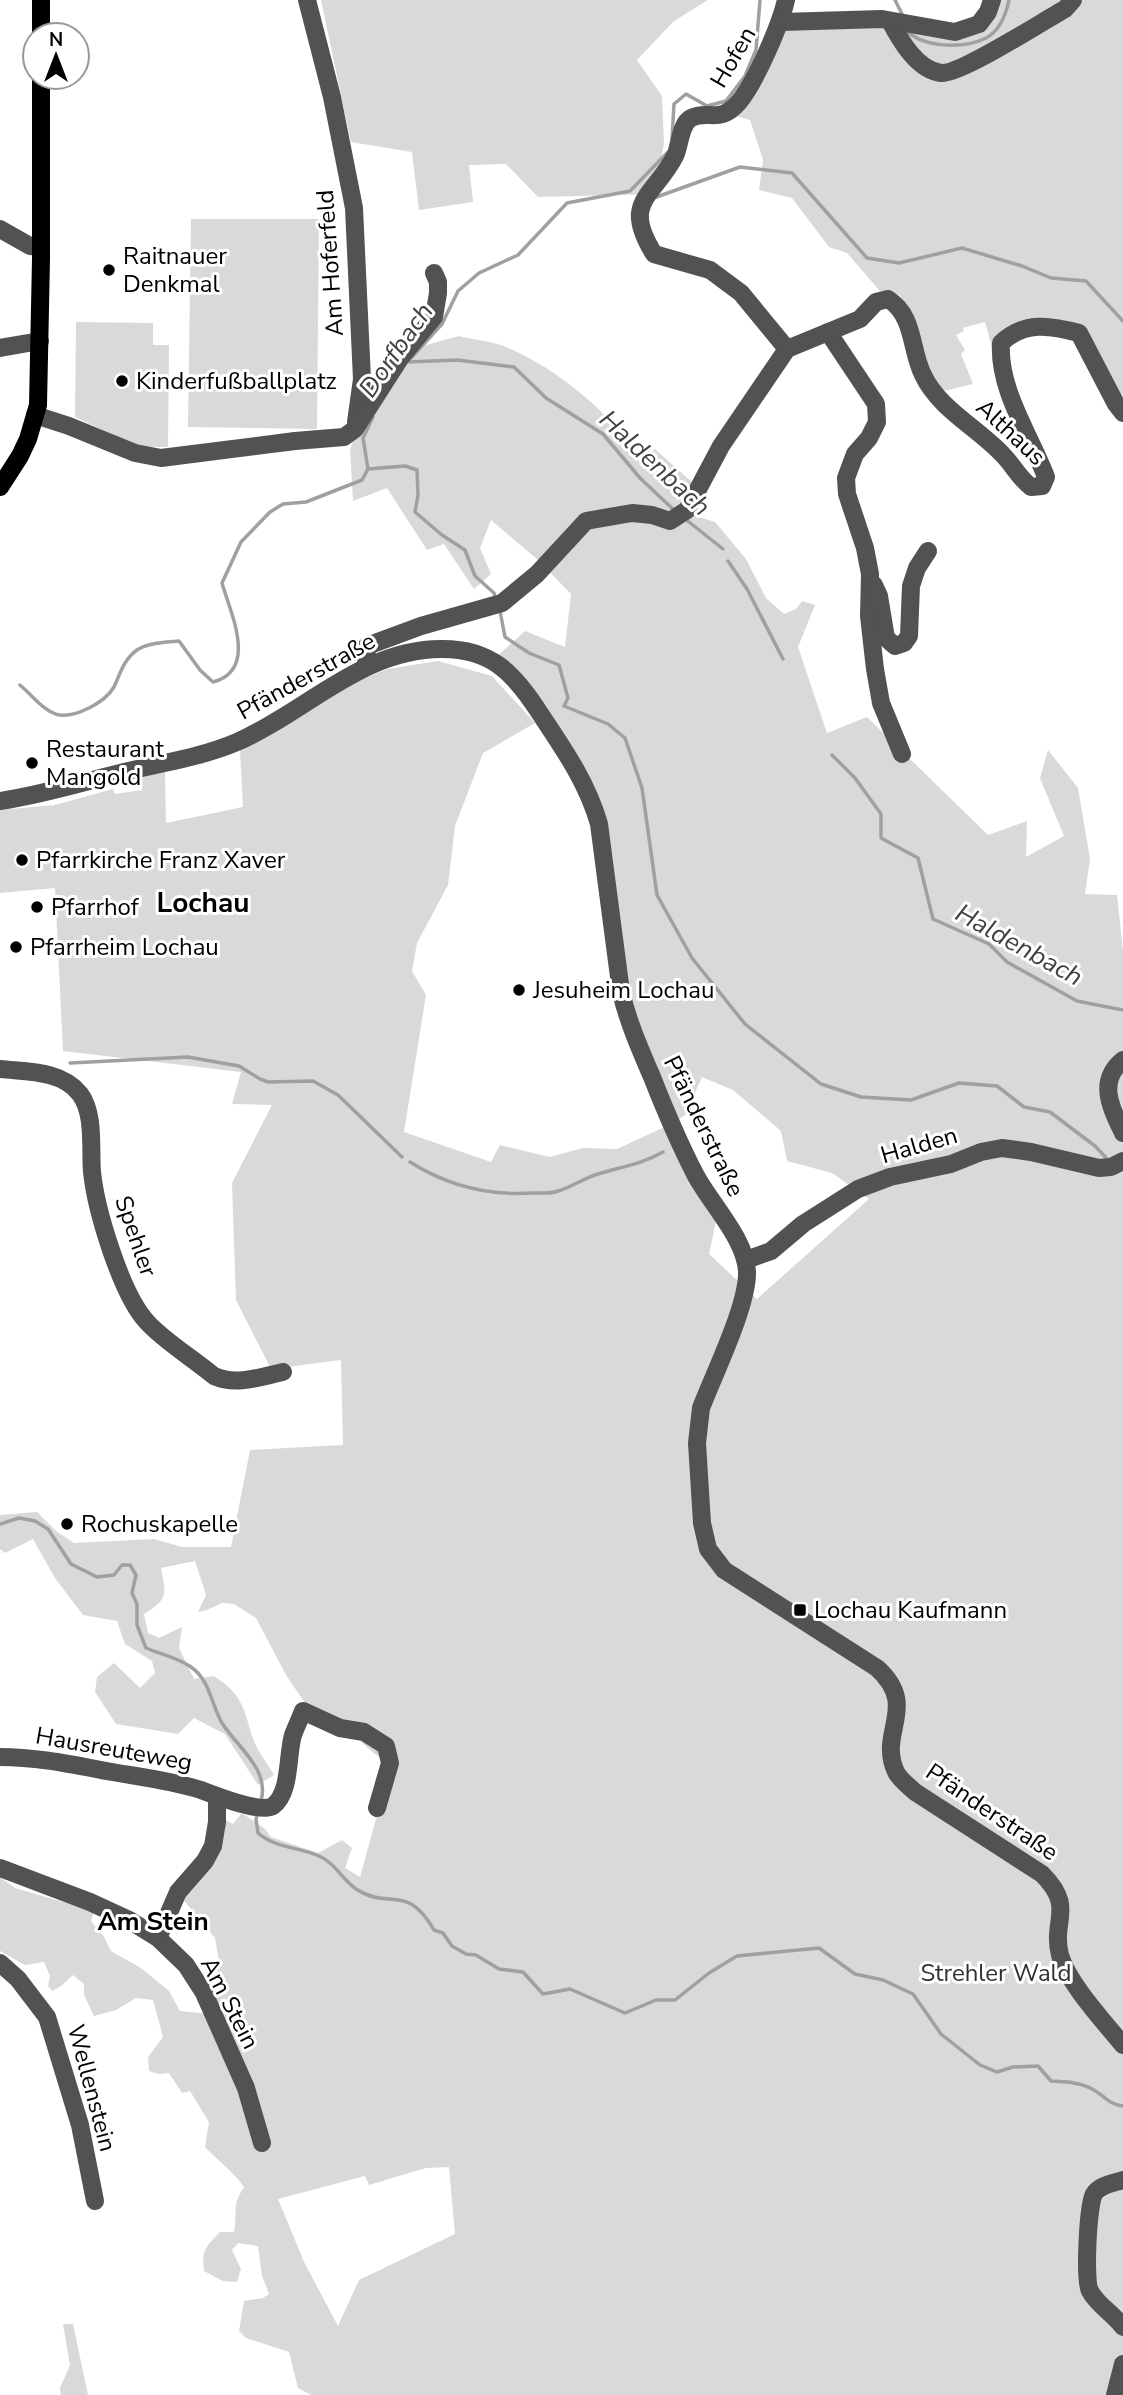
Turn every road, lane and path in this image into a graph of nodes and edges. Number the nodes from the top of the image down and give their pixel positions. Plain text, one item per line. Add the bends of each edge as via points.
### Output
1 (41, 0) edge
2 (307, 0) edge
3 (786, 0) edge
4 (992, 0) edge
5 (1073, 0) edge
6 (41, 21) edge
7 (781, 22) junction
8 (901, 23) junction
9 (41, 91) edge
10 (0, 229) edge
11 (41, 247) junction
12 (434, 273) dead end
13 (828, 332) junction
14 (40, 341) junction
15 (0, 348) edge
16 (787, 349) junction
17 (1123, 413) edge
18 (35, 415) junction
19 (355, 429) junction
20 (0, 487) edge
21 (928, 551) dead end
22 (870, 574) junction
23 (366, 666) junction
24 (902, 754) dead end
25 (0, 801) edge
26 (1123, 1060) edge
27 (0, 1069) edge
28 (1123, 1133) edge
29 (1123, 1161) edge
30 (746, 1260) junction
31 (283, 1372) dead end
32 (0, 1757) edge
33 (218, 1797) junction
34 (377, 1808) dead end
35 (0, 1868) edge
36 (158, 1938) junction
37 (0, 1963) edge
38 (1123, 2045) edge
39 (262, 2143) dead end
40 (1123, 2180) edge
41 (94, 2202) dead end
42 (1123, 2327) edge
43 (1123, 2364) edge
44 (1115, 2395) edge

1 - 6 main road
2 - 19 street, Am Hoferfeld via 354,208 362,379
3 - 7 street, Hofen
4 - 8 street via 979,24 967,30 946,32
5 - 8 street via 992,52 946,73 937,72 899,39
7 - 8 street
7 - 16 street, Hofen via 740,101 719,117 694,116 687,121 676,153 645,197 639,222 654,254 710,270 741,293
9 - 11 main road
10 - 11 street via 30,246
11 - 14 main road
12 - 19 street via 438,293 434,317 401,357
13 - 16 street, Althaus
13 - 17 street, Althaus via 860,319 876,302 888,299 899,306 922,375 936,395 1003,455 1031,487 1042,486 1046,477 1003,371 1001,343 1010,334 1036,325 1079,333
13 - 22 street via 876,404 877,422 855,454 846,478
14 - 15 street
14 - 18 main road
16 - 23 street via 721,446 687,510 670,522 632,513 586,521 537,574 498,604 367,646
18 - 19 street via 135,453 161,458 344,437
18 - 20 main road via 20,456
21 - 22 street via 911,586 909,636 904,643 895,646 886,638
22 - 24 street via 869,616 881,703
23 - 25 street, Pfänderstraße via 253,734 214,751
23 - 30 street, Pfänderstraße via 399,653 428,649 458,649 494,660 517,682 581,776 599,824 627,1017 691,1166
26 - 28 street via 1111,1073 1107,1097
27 - 31 street, Spehler via 58,1077 85,1101 94,1189 104,1229 146,1322 222,1379 240,1381
29 - 30 street, Halden via 1099,1168 1002,1148 981,1152 858,1189 771,1251
30 - 38 street, Pfänderstraße via 741,1305 697,1424 702,1523 708,1549 724,1570 890,1679 897,1699 891,1749 897,1775 915,1792 1053,1884 1061,1904 1061,1956 1080,1990
32 - 33 street, Hausreuteweg via 71,1764
33 - 34 street, Hausreuteweg via 259,1808 275,1805 283,1791 293,1736 303,1711 340,1728 364,1732 386,1746 390,1763
33 - 36 street, Hausreuteweg via 213,1846 178,1892
35 - 36 street, Am Stein via 113,1912
36 - 39 street, Am Stein via 186,1965 204,1993 246,2088
37 - 41 street, Wellenstein via 47,2017 80,2125
40 - 42 street via 1094,2194 1087,2278 1094,2298
43 - 44 street

